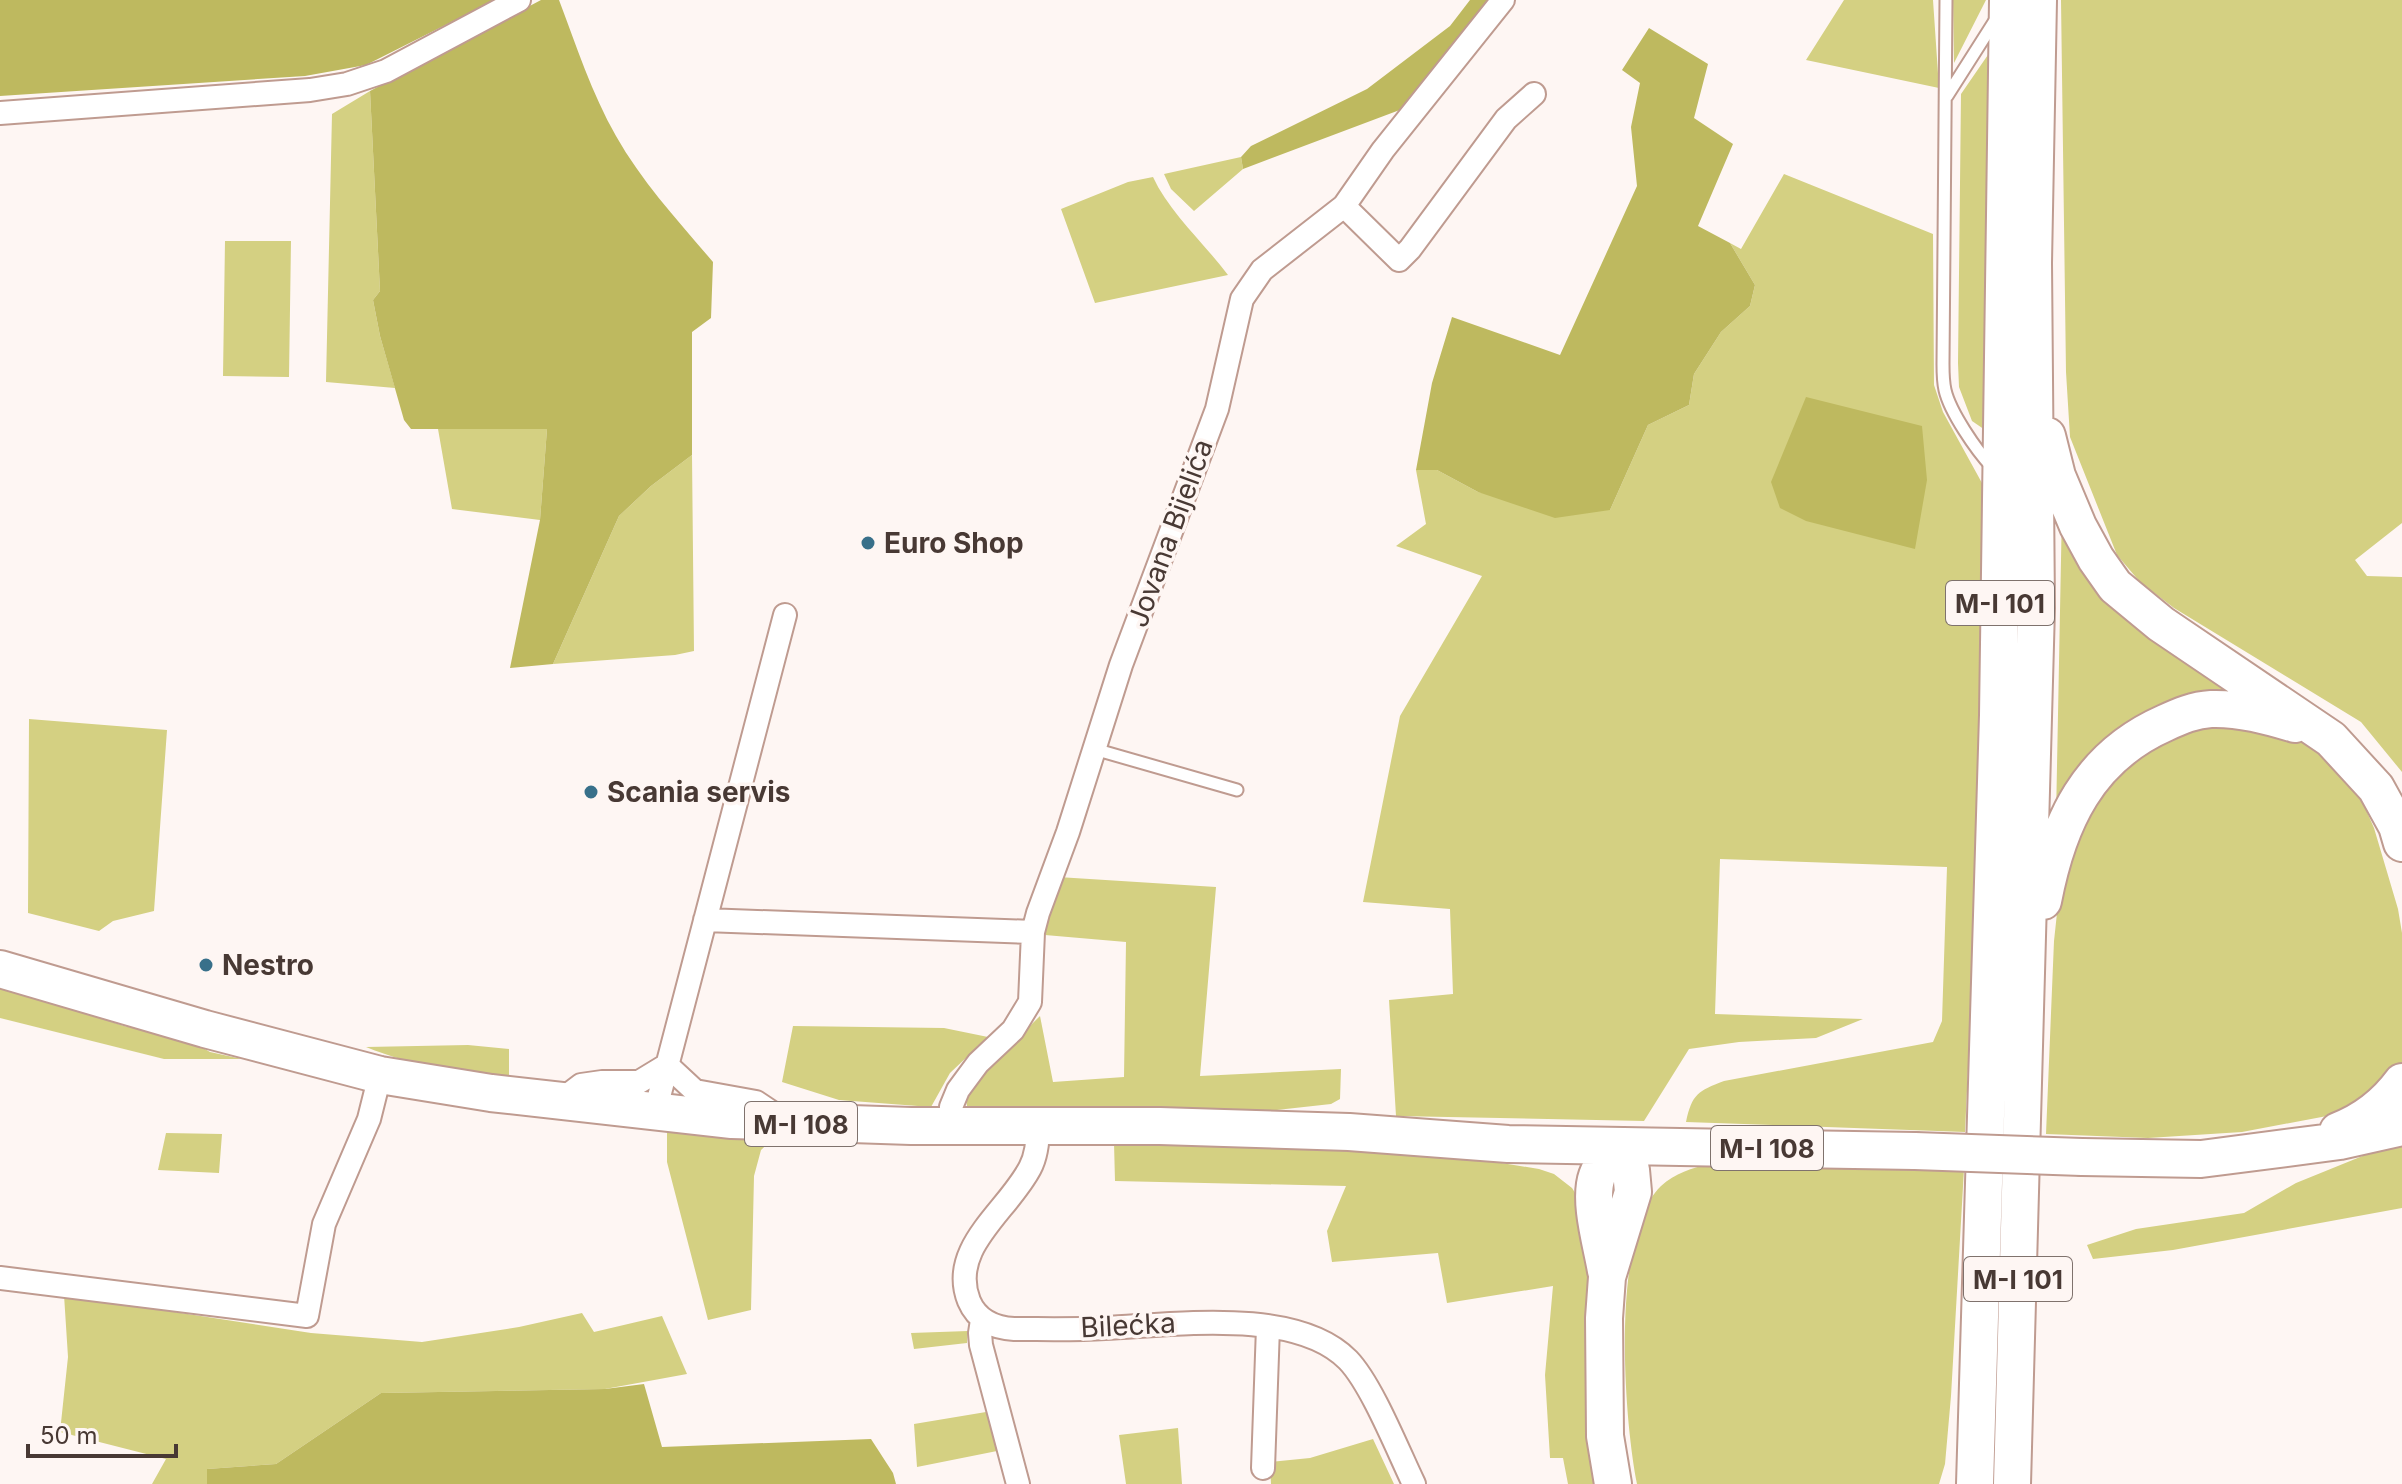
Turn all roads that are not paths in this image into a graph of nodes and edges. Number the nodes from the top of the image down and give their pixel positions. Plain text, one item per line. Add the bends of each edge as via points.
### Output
1 (519, 0) edge
2 (1503, 0) edge
3 (1946, 0) edge
4 (2006, 0) edge
5 (2038, 0) edge
6 (1534, 94) dead end
7 (1946, 96) junction
8 (0, 113) edge
9 (1344, 206) junction
10 (2033, 263) junction
11 (2003, 479) junction
12 (785, 615) dead end
13 (2313, 729) junction
14 (1094, 749) junction
15 (1237, 790) dead end
16 (2402, 843) edge
17 (705, 920) junction
18 (1033, 932) junction
19 (0, 969) edge
20 (667, 1065) junction
21 (2024, 1073) junction
22 (380, 1075) junction
23 (2402, 1082) edge
24 (560, 1101) junction
25 (655, 1112) junction
26 (787, 1124) junction
27 (950, 1126) junction
28 (1038, 1126) junction
29 (2402, 1127) edge
30 (1508, 1144) junction
31 (1620, 1146) junction
32 (1710, 1147) junction
33 (2288, 1149) junction
34 (1982, 1205) junction
35 (1612, 1212) junction
36 (0, 1278) edge
37 (982, 1320) junction
38 (1268, 1327) junction
39 (1263, 1468) dead end
40 (1018, 1484) edge
41 (1414, 1484) edge
42 (1613, 1484) edge
43 (1949, 1484) edge
44 (1975, 1484) edge
45 (2012, 1484) edge

1 - 8 street via 386,71 347,84
2 - 9 street, Jovana Bijelića
3 - 7 lane
4 - 7 lane
4 - 11 main road, M-I 101
5 - 10 main road, M-I 101
6 - 9 street via 1506,119 1399,260
7 - 11 lane via 1945,391 1981,456
9 - 14 street, Jovana Bijelića via 1262,270 1242,299 1217,409
10 - 13 main road via 2048,443 2063,491 2096,559 2115,586 2161,624
10 - 21 main road, M-I 101 via 2036,608
11 - 34 main road, M-I 101
12 - 17 street
13 - 16 main road via 2331,739 2376,788
13 - 21 main road via 2245,711 2190,712 2140,734 2104,765 2075,803 2057,841 2040,918
14 - 15 lane
14 - 18 street, Jovana Bijelića
17 - 18 street
17 - 20 street
18 - 27 street, Jovana Bijelića via 1030,1002 1013,1030 958,1090
19 - 22 main road, M-I 108
20 - 24 street via 639,1082 581,1085
20 - 25 street
20 - 26 street via 695,1091 756,1102
21 - 45 main road, M-I 101
22 - 24 main road, M-I 108
22 - 36 street via 369,1119 324,1224 307,1316
23 - 33 main road via 2388,1101 2354,1125
24 - 25 main road, M-I 108
25 - 26 main road, M-I 108
26 - 27 main road, M-I 108
27 - 28 main road, M-I 108
28 - 30 main road, M-I 108 via 1349,1132
28 - 37 street via 1033,1164 979,1237 965,1268 964,1287
29 - 33 main road, M-I 108
30 - 31 main road, M-I 108
30 - 35 main road via 1566,1170
31 - 32 main road, M-I 108
31 - 35 main road via 1596,1177
32 - 33 main road, M-I 108, bridge via 2201,1159
32 - 35 main road via 1660,1168
34 - 43 main road via 1968,1234 1956,1446
34 - 44 main road, M-I 101
35 - 42 main road via 1604,1318 1605,1436
37 - 38 street, Bilećka via 1004,1329 1186,1322
37 - 40 street via 981,1345
38 - 39 street
38 - 41 street, Bilećka via 1316,1338 1348,1360

